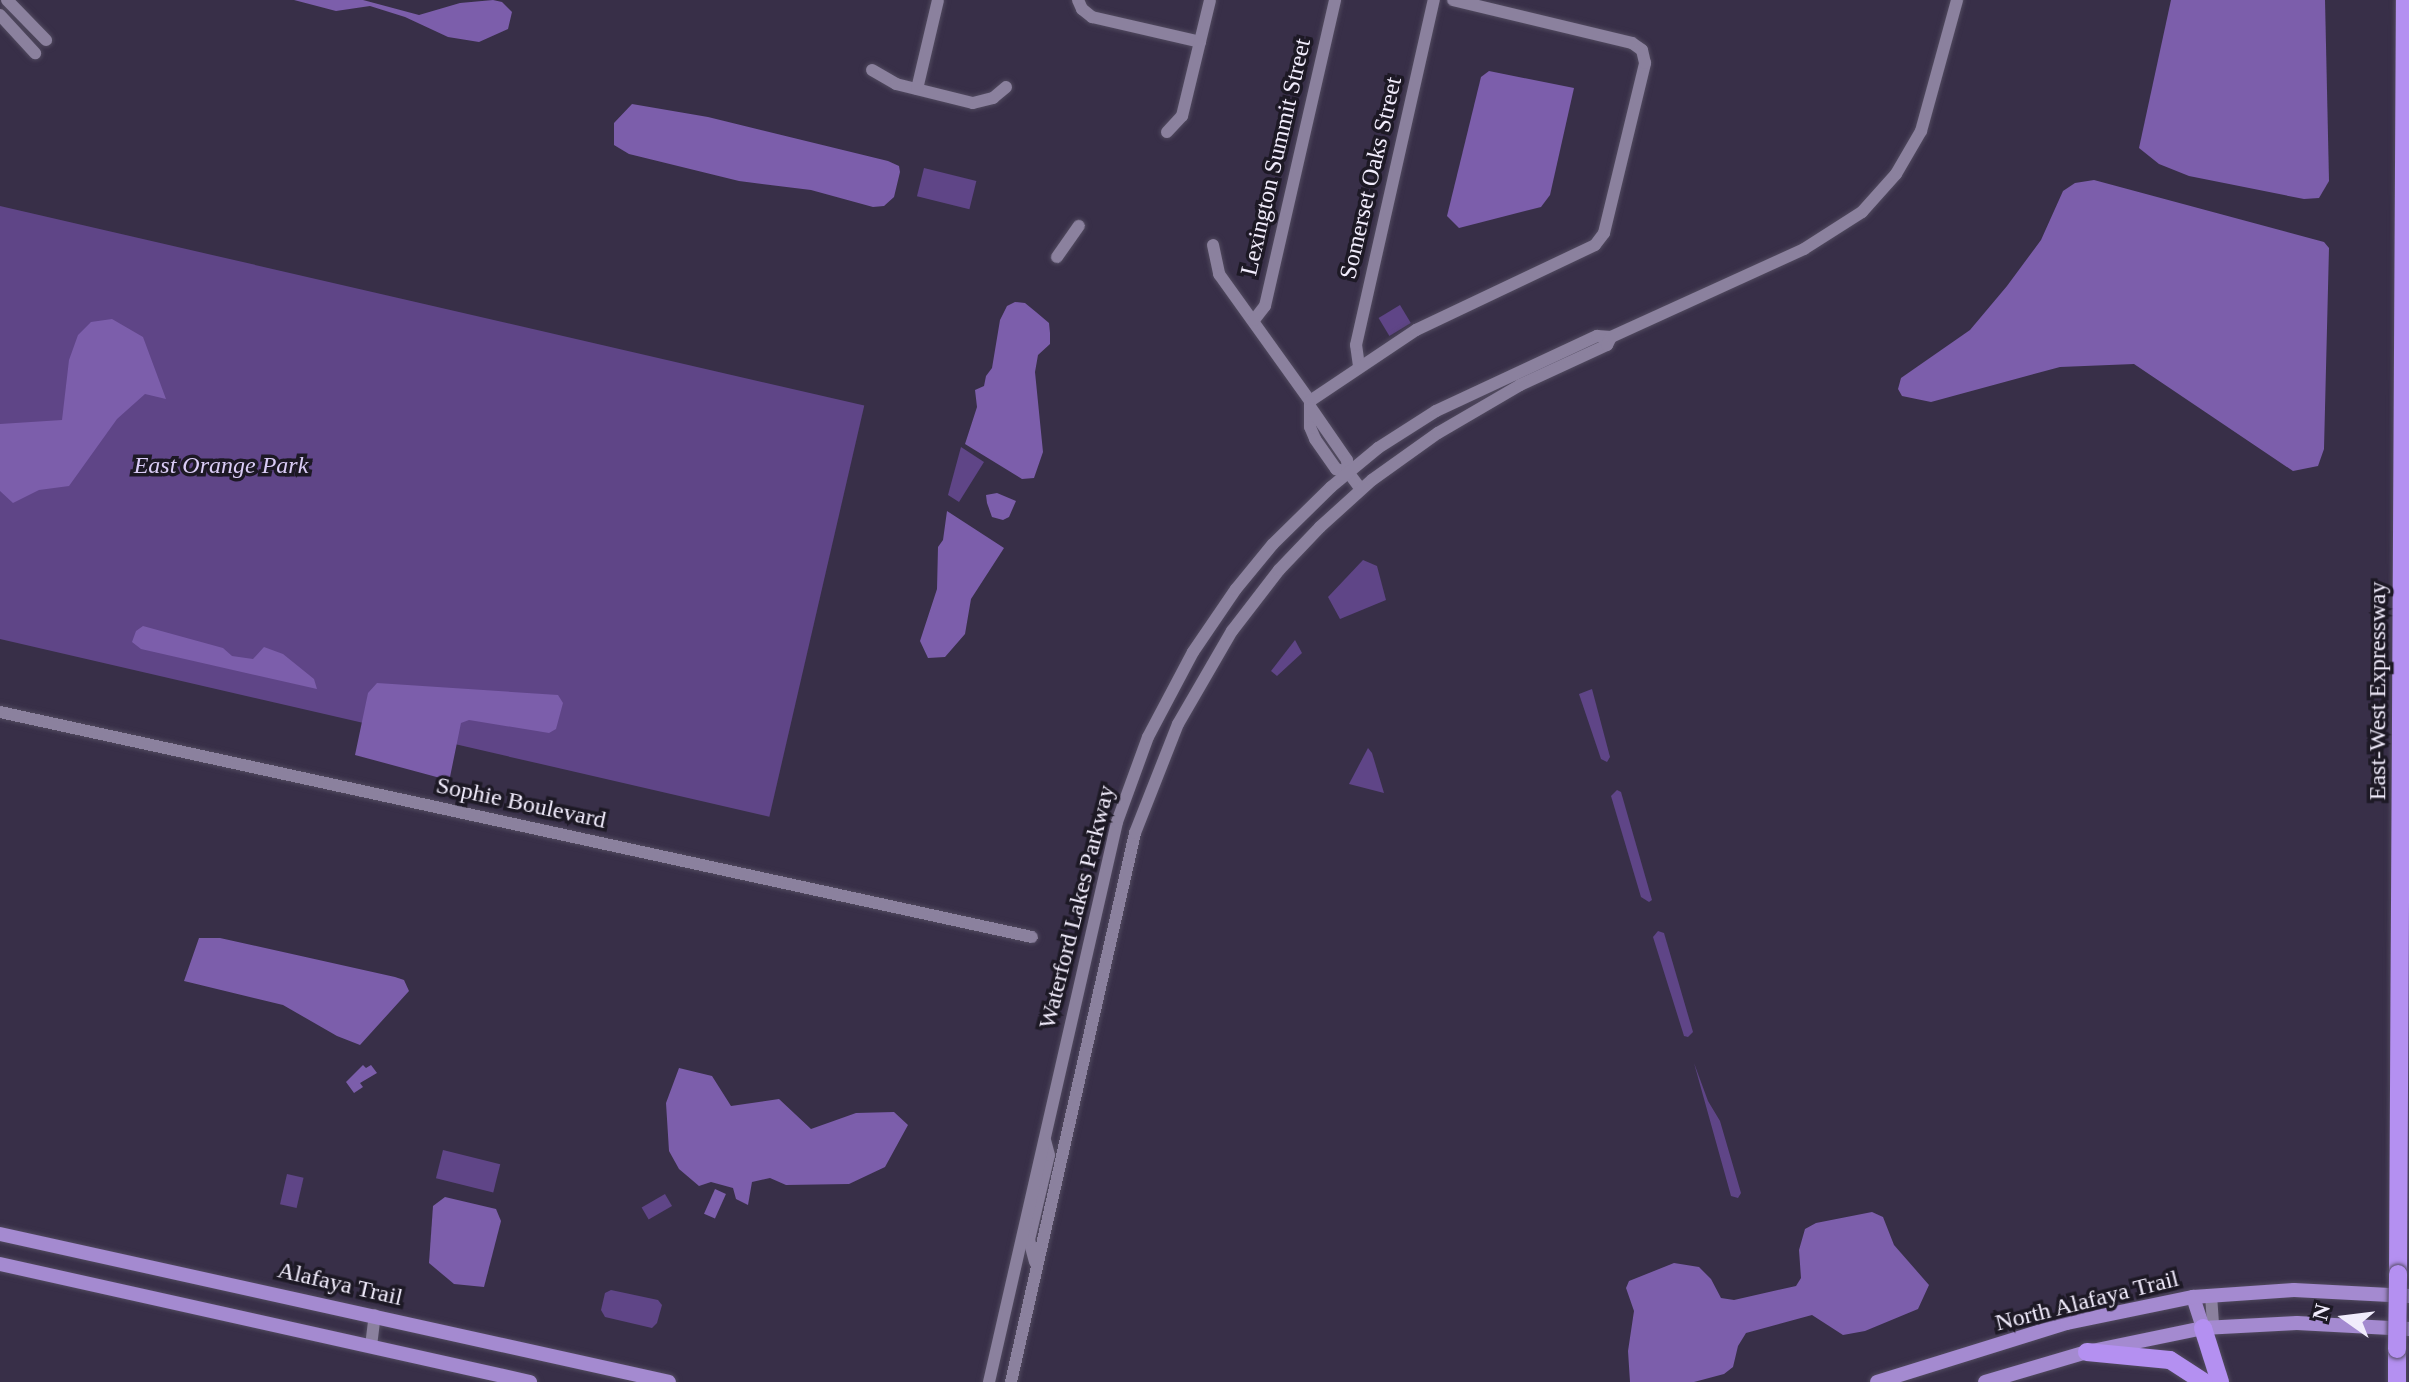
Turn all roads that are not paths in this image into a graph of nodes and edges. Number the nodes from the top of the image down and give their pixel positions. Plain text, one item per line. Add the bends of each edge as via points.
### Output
1 (7, 0) edge
2 (938, 0) edge
3 (1078, 0) edge
4 (1210, 0) edge
5 (1335, 0) edge
6 (1434, 0) edge
7 (1453, 0) edge
8 (1957, 0) edge
9 (2405, 0) edge
10 (0, 15) edge
11 (46, 40) dead end
12 (1200, 42) junction
13 (35, 53) dead end
14 (872, 70) dead end
15 (1006, 87) dead end
16 (917, 89) junction
17 (1167, 132) dead end
18 (1079, 226) dead end
19 (1213, 245) dead end
20 (1057, 257) dead end
21 (1254, 320) junction
22 (1611, 337) junction
23 (1359, 366) junction
24 (1311, 404) junction
25 (1348, 472) junction
26 (1361, 489) junction
27 (1172, 688) junction
28 (1191, 698) junction
29 (0, 712) edge
30 (1032, 937) dead end
31 (1044, 1137) junction
32 (0, 1234) edge
33 (0, 1264) edge
34 (1036, 1266) junction
35 (2211, 1295) junction
36 (2409, 1296) edge
37 (2193, 1297) junction
38 (375, 1315) junction
39 (2208, 1328) junction
40 (2409, 1329) edge
41 (371, 1346) junction
42 (2087, 1352) junction
43 (530, 1382) edge
44 (669, 1382) edge
45 (989, 1382) edge
46 (1011, 1382) edge
47 (1877, 1382) edge
48 (1985, 1382) edge
49 (2204, 1382) edge
50 (2220, 1382) edge
51 (2397, 1382) edge

1 - 11 street
2 - 16 street
3 - 12 street via 1086,14 1099,20
4 - 12 street
5 - 21 street, Lexington Summit Street via 1265,306
6 - 23 street, Somerset Oaks Street via 1356,345
7 - 23 street via 1632,43 1642,50 1645,63 1604,233 1595,245 1443,315
8 - 22 street, Waterford Lakes Parkway via 1921,131 1872,202 1804,249
9 - 51 highway, East-West Expressway, bridge
10 - 13 street
12 - 17 street via 1182,116
14 - 16 street via 889,82
15 - 16 street via 980,103
18 - 20 street
19 - 21 street via 1216,268
21 - 24 street
22 - 25 street, Waterford Lakes Parkway via 1597,336 1423,418
22 - 26 street, Waterford Lakes Parkway via 1607,345 1457,421
23 - 24 street
24 - 25 street via 1315,439 1336,469
25 - 26 street
25 - 27 street, Waterford Lakes Parkway via 1248,574
26 - 28 street, Waterford Lakes Parkway via 1267,585
27 - 28 street
27 - 31 street, Waterford Lakes Parkway via 1117,822
28 - 34 street, Waterford Lakes Parkway via 1162,759 1129,852
29 - 30 street, Sophie Boulevard
31 - 34 street via 1049,1155 1029,1240
31 - 45 street, Waterford Lakes Parkway
32 - 38 main road, Alafaya Trail
33 - 41 main road
34 - 46 street, Waterford Lakes Parkway
35 - 36 main road, North Alafaya Trail via 2334,1290
35 - 37 main road, North Alafaya Trail
35 - 39 street
37 - 39 main road
37 - 47 main road, North Alafaya Trail via 2067,1323
38 - 41 street
38 - 44 main road, Alafaya Trail
39 - 40 main road, North Alafaya Trail via 2311,1323
39 - 42 main road, North Alafaya Trail
39 - 50 highway
41 - 43 main road
42 - 48 main road, North Alafaya Trail
42 - 49 highway via 2170,1360

